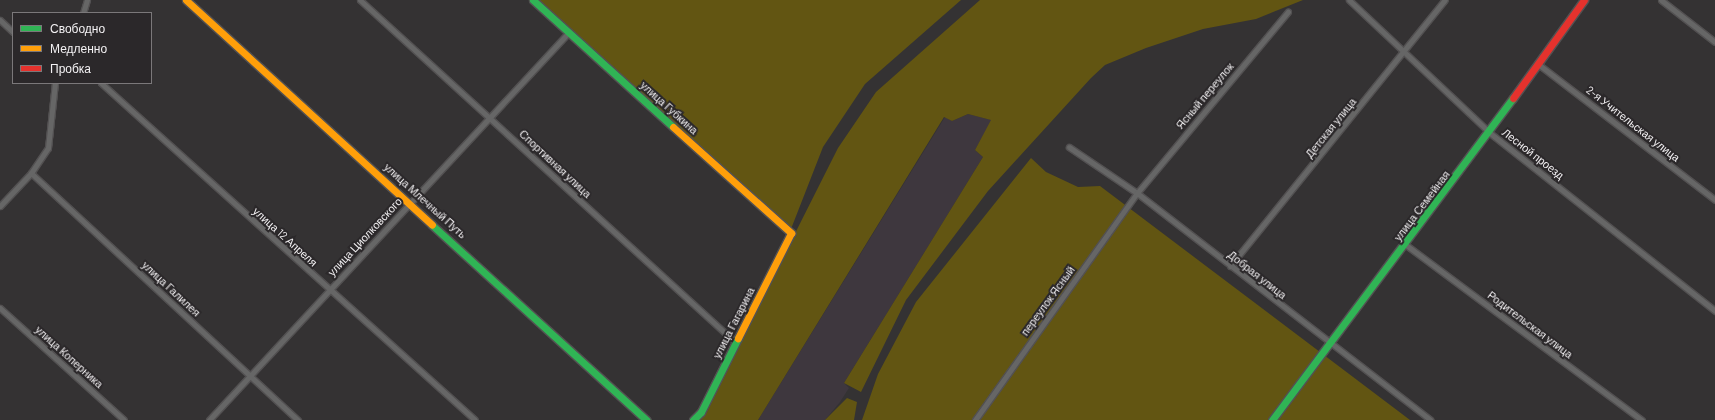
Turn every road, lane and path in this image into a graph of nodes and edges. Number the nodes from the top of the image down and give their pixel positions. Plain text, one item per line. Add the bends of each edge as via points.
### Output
1 (87, 0) edge
2 (186, 0) edge
3 (360, 0) edge
4 (533, 0) edge
5 (1350, 0) edge
6 (1445, 0) edge
7 (1584, 0) edge
8 (1661, 0) edge
9 (83, 12) edge
10 (1288, 12) dead end
11 (0, 20) edge
12 (12, 31) edge
13 (569, 32) junction
14 (1715, 42) edge
15 (1405, 53) junction
16 (1538, 64) junction
17 (53, 84) edge
18 (102, 84) edge
19 (489, 117) junction
20 (1490, 133) junction
21 (1069, 148) dead end
22 (31, 174) junction
23 (1137, 193) junction
24 (1715, 200) edge
25 (411, 203) junction
26 (0, 206) edge
27 (791, 233) joint
28 (1406, 245) junction
29 (1230, 266) junction
30 (329, 290) junction
31 (0, 308) edge
32 (1715, 311) edge
33 (1328, 342) junction
34 (736, 343) junction
35 (250, 375) junction
36 (124, 420) edge
37 (209, 420) edge
38 (298, 420) edge
39 (475, 420) edge
40 (646, 420) edge
41 (693, 420) edge
42 (975, 420) edge
43 (1272, 420) edge
44 (1431, 420) edge
45 (1642, 420) edge

1 - 9 street
2 - 25 street, улица Млечный Путь
3 - 19 street, Спортивная улица
4 - 13 street, улица Губкина
5 - 15 street, Лесной проезд
6 - 15 street, Детская улица
7 - 16 street, улица Семейная
8 - 14 street
10 - 23 street, Ясный переулок
11 - 12 street
13 - 19 street, улица Циолковского
13 - 27 street, улица Губкина
15 - 20 street, Лесной проезд
15 - 29 street, Детская улица
16 - 20 street, улица Семейная
16 - 24 street, 2-я Учительская улица
17 - 22 street via 48,148
18 - 30 street, улица 12 Апреля
19 - 25 street, улица Циолковского
19 - 34 street, Спортивная улица
20 - 28 street, улица Семейная
20 - 32 street, Лесной проезд
21 - 23 street, Добрая улица
22 - 26 street
22 - 35 street, улица Галилея
23 - 29 street, Добрая улица
23 - 42 street, переулок Ясный
25 - 30 street, улица Циолковского
25 - 40 street, улица Млечный Путь
27 - 34 street, улица Гагарина
28 - 33 street, улица Семейная
28 - 45 street, Родительская улица
29 - 33 street, Добрая улица
30 - 35 street, улица Циолковского
30 - 39 street, улица 12 Апреля
31 - 36 street, улица Коперника
33 - 43 street, улица Семейная
33 - 44 street, Добрая улица
34 - 41 street, улица Гагарина via 701,412
35 - 37 street, улица Циолковского
35 - 38 street, улица Галилея

